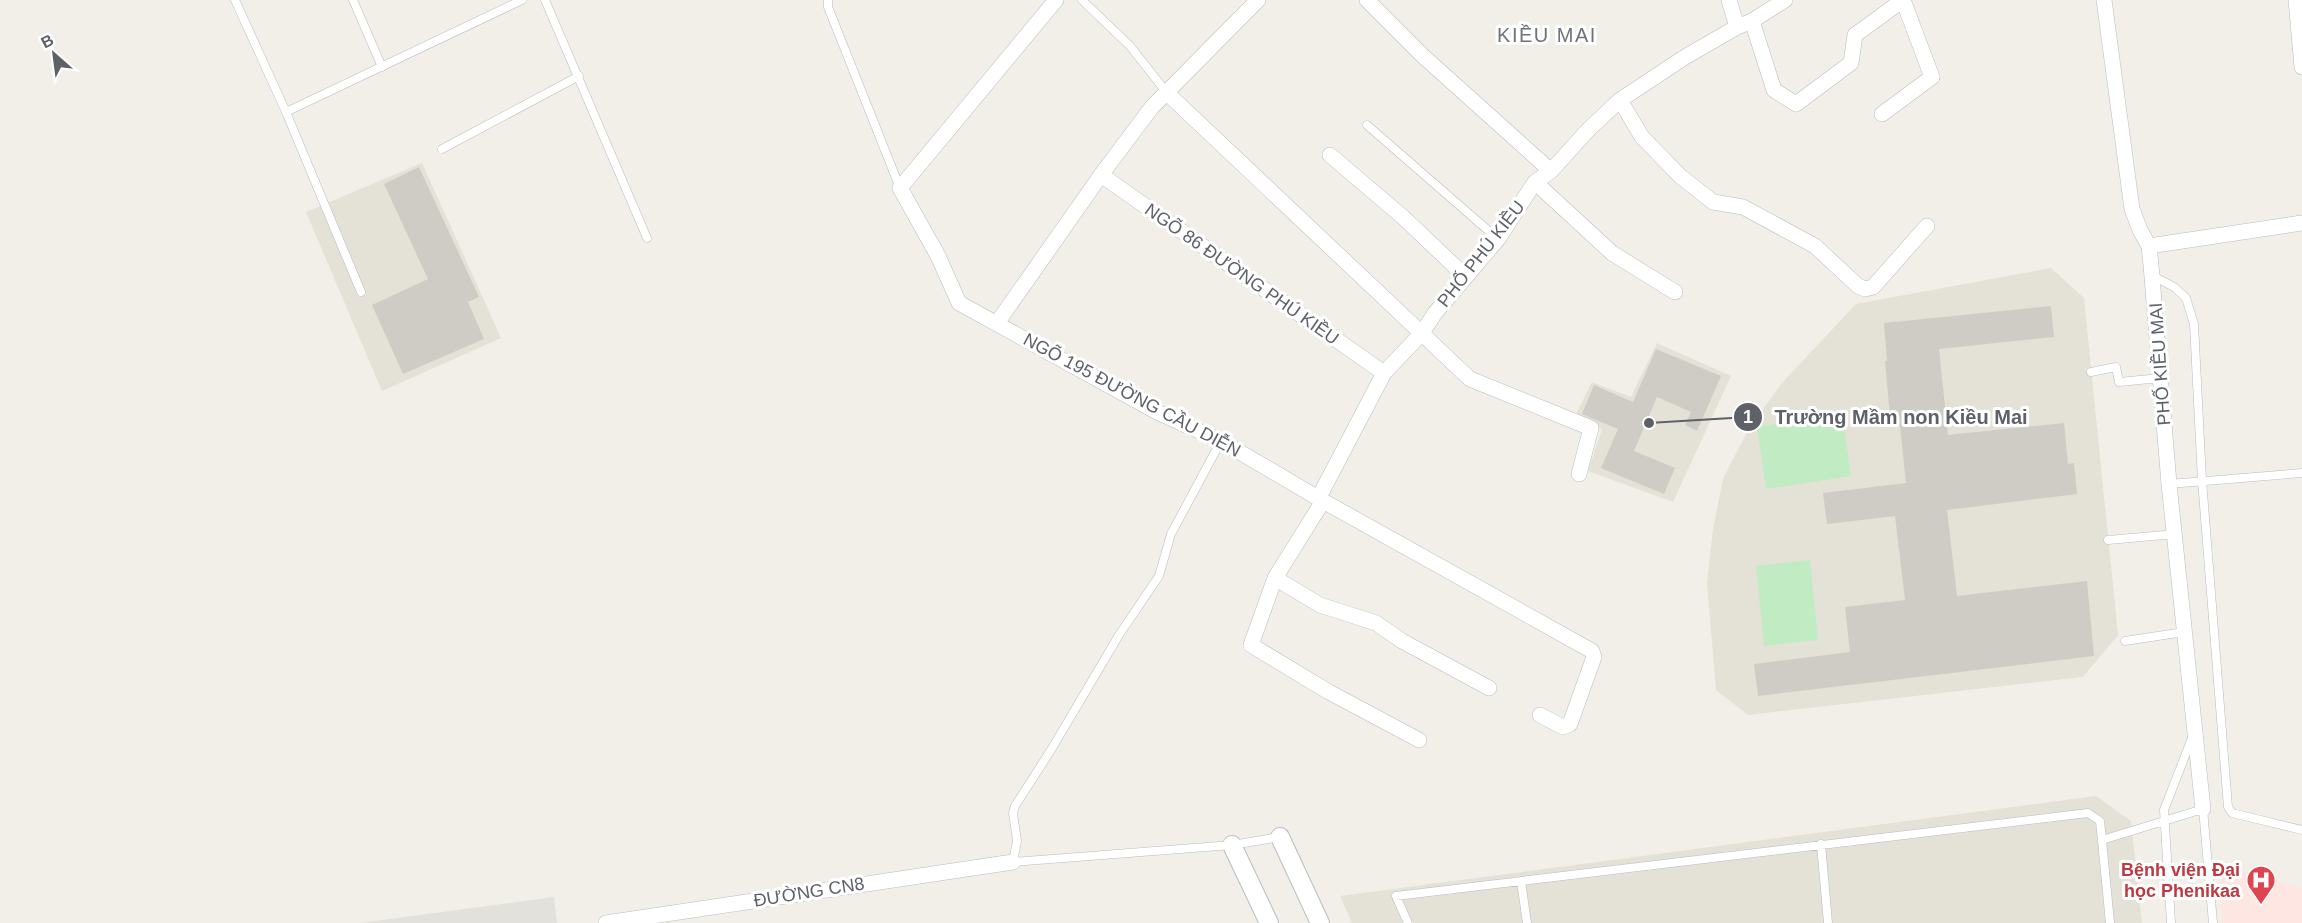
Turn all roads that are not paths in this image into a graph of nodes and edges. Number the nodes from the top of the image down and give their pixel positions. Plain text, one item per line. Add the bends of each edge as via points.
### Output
1 (235, 0) edge
2 (352, 0) edge
3 (522, 0) edge
4 (545, 0) edge
5 (828, 0) edge
6 (1056, 0) edge
7 (1083, 0) edge
8 (1258, 0) edge
9 (1367, 0) edge
10 (1729, 0) edge
11 (1785, 0) edge
12 (1903, 0) edge
13 (2104, 0) edge
14 (2296, 0) edge
15 (1745, 24) junction
16 (2302, 60) edge
17 (382, 67) junction
18 (579, 76) junction
19 (1167, 93) junction
20 (1620, 100) junction
21 (286, 112) junction
22 (1882, 114) dead end
23 (1367, 125) dead end
24 (442, 149) dead end
25 (1330, 155) dead end
26 (1551, 171) junction
27 (1101, 175) junction
28 (1536, 182) junction
29 (900, 188) junction
30 (2302, 223) edge
31 (1927, 226) dead end
32 (647, 238) dead end
33 (1498, 239) junction
34 (2149, 246) junction
35 (1465, 276) junction
36 (2152, 276) junction
37 (1675, 291) dead end
38 (361, 292) dead end
39 (996, 323) junction
40 (1422, 333) junction
41 (2091, 372) dead end
42 (1384, 373) junction
43 (2160, 378) junction
44 (1221, 441) junction
45 (2302, 472) edge
46 (1579, 474) dead end
47 (2202, 480) junction
48 (2169, 484) junction
49 (1321, 499) junction
50 (2176, 534) junction
51 (2108, 540) dead end
52 (1275, 578) junction
53 (2184, 632) junction
54 (2125, 640) dead end
55 (1489, 688) dead end
56 (1540, 715) dead end
57 (2194, 732) junction
58 (1419, 740) dead end
59 (2202, 809) junction
60 (2165, 822) junction
61 (2302, 830) edge
62 (1280, 837) joint
63 (2102, 840) junction
64 (1821, 844) junction
65 (1232, 845) junction
66 (1013, 862) junction
67 (1521, 881) junction
68 (606, 923) edge
69 (1269, 923) edge
70 (1320, 923) edge
71 (1408, 923) edge
72 (1527, 923) edge
73 (1828, 923) edge
74 (2110, 923) edge
75 (2170, 923) edge
76 (2213, 923) edge

1 - 21 lane
2 - 17 lane
3 - 17 lane
4 - 18 lane
5 - 29 lane, NGÕ 195 ĐƯỜNG CẦU DIỄN
6 - 29 street
7 - 19 lane via 1130,46
8 - 19 street
9 - 26 street
10 - 15 street
11 - 15 street, PHỐ PHÚ KIỀU
12 - 15 street via 1855,35 1851,63 1796,104 1774,90
12 - 22 street via 1932,77
13 - 34 street, PHỐ KIỀU MAI via 2132,209
14 - 16 street
15 - 20 street, PHỐ PHÚ KIỀU
17 - 21 lane
18 - 24 lane
18 - 32 lane
19 - 27 street
19 - 40 street
20 - 26 street, PHỐ PHÚ KIỀU
20 - 31 street via 1642,137 1680,176 1713,202 1743,207 1815,246 1865,290 1873,287
21 - 38 lane
23 - 33 lane
25 - 35 street
26 - 28 street, PHỐ PHÚ KIỀU
27 - 39 street
27 - 42 street, NGÕ 86 ĐƯỜNG PHÚ KIỀU
28 - 33 street, PHỐ PHÚ KIỀU
28 - 37 street via 1611,253
29 - 39 street, NGÕ 195 ĐƯỜNG CẦU DIỄN via 959,303
30 - 34 street
33 - 35 street, PHỐ PHÚ KIỀU
34 - 36 street, PHỐ KIỀU MAI
35 - 40 street, PHỐ PHÚ KIỀU
36 - 43 street, PHỐ KIỀU MAI
36 - 47 lane via 2174,287 2186,298 2191,311
39 - 44 street, NGÕ 195 ĐƯỜNG CẦU DIỄN via 1157,412
40 - 42 street, PHỐ PHÚ KIỀU
40 - 46 street via 1470,379 1591,428
41 - 43 lane via 2116,367 2119,382
42 - 49 street, PHỐ PHÚ KIỀU
43 - 48 street, PHỐ KIỀU MAI
44 - 49 street, NGÕ 195 ĐƯỜNG CẦU DIỄN
44 - 66 lane via 1172,534 1159,576 1015,806 1017,841
45 - 47 lane
47 - 48 lane
47 - 61 lane via 2228,807 2232,813
48 - 50 street, PHỐ KIỀU MAI
49 - 52 street, PHỐ PHÚ KIỀU
49 - 56 street, NGÕ 195 ĐƯỜNG CẦU DIỄN via 1592,651 1594,657 1570,724 1563,727
50 - 51 lane
50 - 53 street, PHỐ KIỀU MAI
52 - 55 street via 1320,605 1376,623
52 - 58 street, PHỐ PHÚ KIỀU via 1251,645
53 - 54 lane
53 - 57 street, PHỐ KIỀU MAI
57 - 59 street, PHỐ KIỀU MAI
57 - 60 lane, PHỐ KIỀU MAI via 2164,810
59 - 60 lane
59 - 76 lane, PHỐ KIỀU MAI
60 - 63 lane
60 - 75 lane, PHỐ KIỀU MAI
62 - 65 lane
62 - 70 street
63 - 64 lane via 2100,821 2088,813
63 - 74 lane
64 - 67 lane
64 - 73 lane
65 - 66 lane
65 - 69 street
66 - 68 street, ĐƯỜNG CN8
67 - 71 lane via 1396,896
67 - 72 lane

